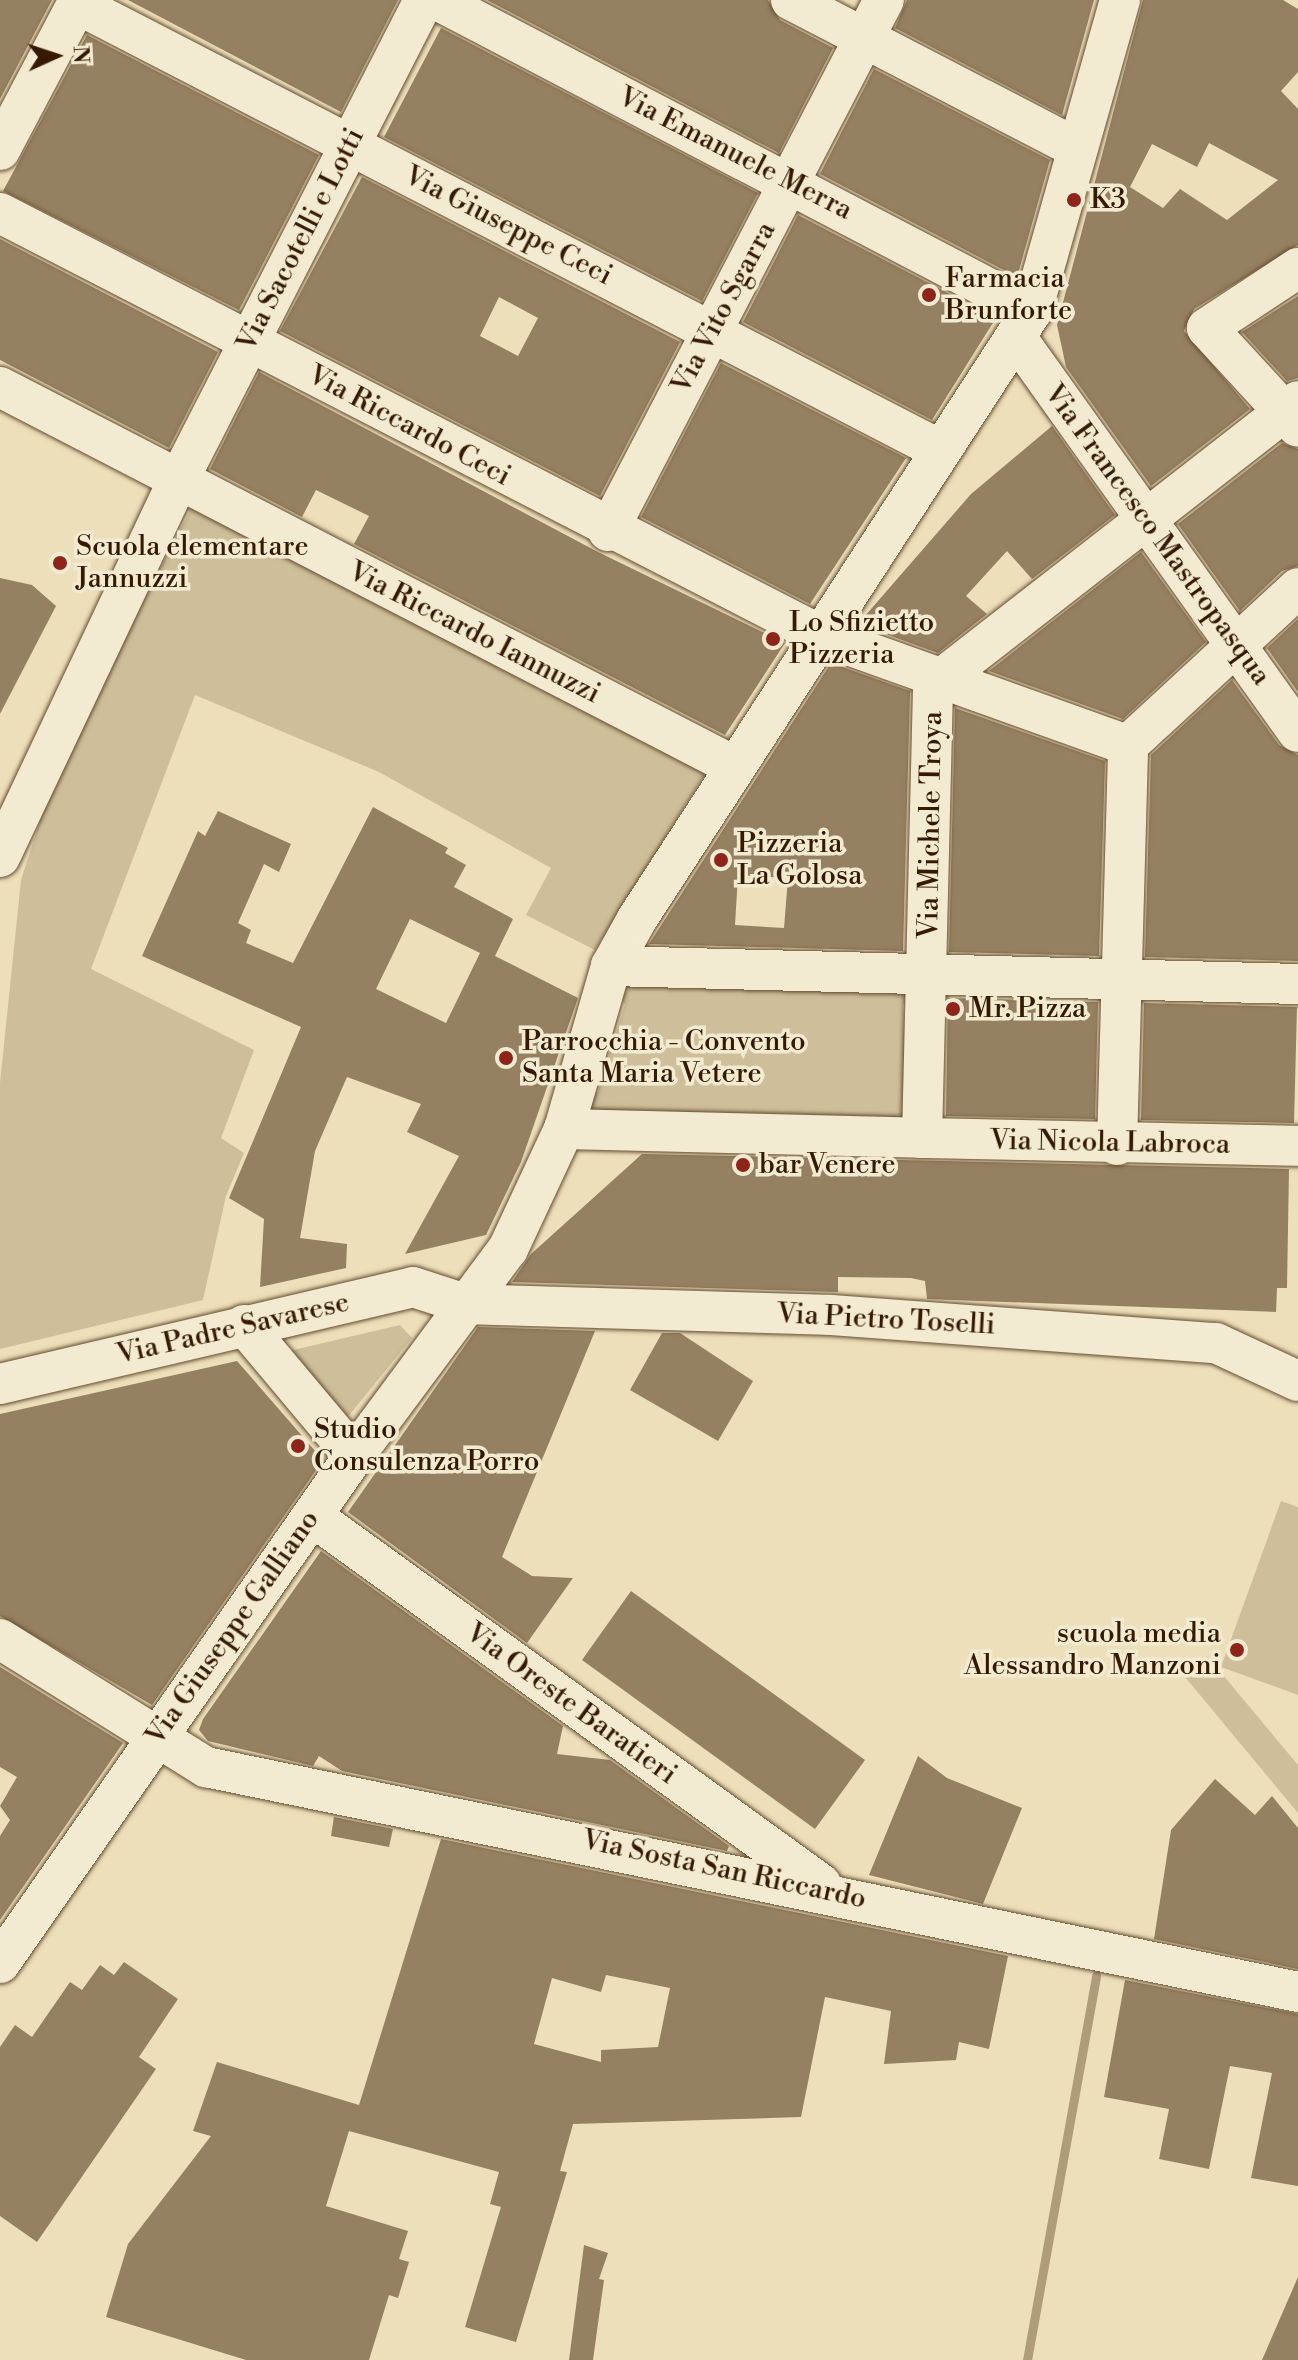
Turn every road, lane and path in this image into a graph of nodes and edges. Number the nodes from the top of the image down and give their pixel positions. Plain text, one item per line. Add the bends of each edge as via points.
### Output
1 (424, 0) edge
2 (437, 0) edge
3 (791, 0) edge
4 (884, 0) edge
5 (1120, 0) edge
6 (78, 2) edge
7 (864, 38) junction
8 (350, 144) junction
9 (1076, 148) junction
10 (0, 150) edge
11 (791, 183) junction
12 (0, 213) edge
13 (1298, 268) edge
14 (1024, 324) junction
15 (711, 331) junction
16 (249, 342) junction
17 (0, 387) edge
18 (1293, 413) edge
19 (938, 449) junction
20 (178, 481) junction
21 (1146, 516) junction
22 (608, 531) junction
23 (1298, 588) edge
24 (820, 635) junction
25 (1236, 645) junction
26 (937, 677) junction
27 (1298, 732) edge
28 (1128, 745) junction
29 (736, 767) junction
30 (9, 811) edge
31 (0, 857) edge
32 (611, 966) junction
33 (929, 974) junction
34 (1120, 978) junction
35 (1298, 984) edge
36 (564, 1129) junction
37 (922, 1138) junction
38 (1117, 1145) junction
39 (1298, 1146) edge
40 (465, 1304) junction
41 (244, 1325) junction
42 (1298, 1381) edge
43 (0, 1384) edge
44 (354, 1456) junction
45 (312, 1516) junction
46 (0, 1639) edge
47 (158, 1735) junction
48 (831, 1891) junction
49 (0, 1963) edge
50 (1298, 1992) edge

1 - 8 street, Via Sacotelli e Lotti
2 - 11 street, Via Emanuele Merra
3 - 7 street
4 - 7 street, Via Vito Sgarra
5 - 9 street, Via Giuseppe Galliano
6 - 8 street, Via Giuseppe Ceci
6 - 10 street
7 - 9 street
7 - 11 street, Via Vito Sgarra
8 - 15 street, Via Giuseppe Ceci
8 - 16 street, Via Sacotelli e Lotti
9 - 14 street, Via Giuseppe Galliano
11 - 14 street, Via Emanuele Merra
11 - 15 street, Via Vito Sgarra
12 - 16 street, Via Riccardo Ceci
13 - 18 street via 1207,328
14 - 19 street, Via Giuseppe Galliano
14 - 21 street, Via Francesco Mastropasqua
15 - 19 street, Via Giuseppe Ceci
15 - 22 street, Via Vito Sgarra
16 - 20 street, Via Sacotelli e Lotti
16 - 22 street, Via Riccardo Ceci
17 - 20 street, Via Riccardo Iannuzzi
18 - 21 street
19 - 24 street, Via Giuseppe Galliano
20 - 29 street, Via Riccardo Iannuzzi
20 - 30 street, Via Sacotelli e Lotti
21 - 25 street, Via Francesco Mastropasqua
21 - 26 street
22 - 24 street, Via Riccardo Ceci
23 - 25 street
24 - 26 street, Via Riccardo Ceci
24 - 29 street, Via Giuseppe Galliano
25 - 27 street, Via Francesco Mastropasqua
25 - 28 street
26 - 28 street, Via Riccardo Ceci
26 - 33 street, Via Michele Troya
28 - 34 street
29 - 32 street, Via Giuseppe Galliano
30 - 31 street, Via Sacotelli e Lotti
32 - 33 street
32 - 36 street, Via Giuseppe Galliano
33 - 34 street
33 - 37 street, Via Michele Troya
34 - 35 street
34 - 38 street
36 - 37 street, Via Nicola Labroca
36 - 40 street, Via Giuseppe Galliano via 508,1249
37 - 38 street, Via Nicola Labroca
38 - 39 street, Via Nicola Labroca
40 - 41 street, Via Padre Savarese via 413,1287
40 - 42 street, Via Pietro Toselli via 831,1315 1216,1343
40 - 44 street, Via Giuseppe Galliano
41 - 43 street, Via Padre Savarese
41 - 44 street
44 - 45 street, Via Giuseppe Galliano
45 - 47 street, Via Giuseppe Galliano
45 - 48 street, Via Oreste Baratieri
46 - 47 street, Via Sosta San Riccardo
47 - 48 street, Via Sosta San Riccardo via 206,1767
47 - 49 street, Via Giuseppe Galliano
48 - 50 street, Via Sosta San Riccardo

